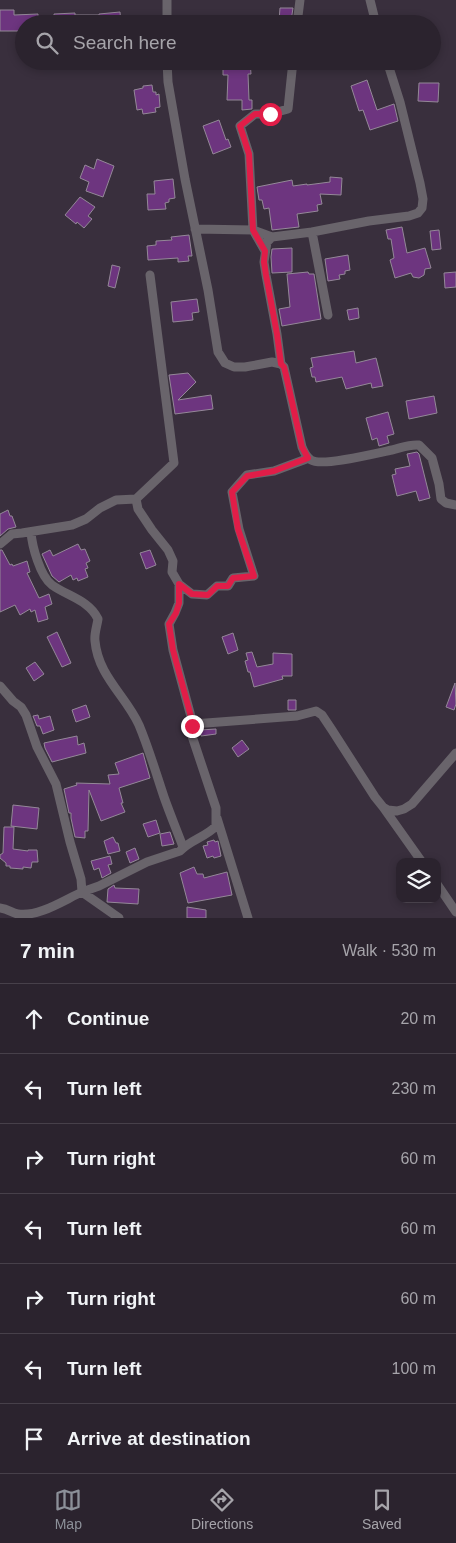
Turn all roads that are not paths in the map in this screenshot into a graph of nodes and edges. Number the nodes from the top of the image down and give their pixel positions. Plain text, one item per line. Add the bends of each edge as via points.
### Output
1 (167, 0) edge
2 (300, 0) edge
3 (370, 0) edge
4 (167, 15) edge
5 (298, 15) edge
6 (374, 15) edge
7 (168, 70) edge
8 (292, 70) edge
9 (390, 70) edge
10 (195, 229) junction
11 (253, 230) junction
12 (312, 232) junction
13 (272, 237) junction
14 (265, 251) junction
15 (150, 275) dead end
16 (328, 314) dead end
17 (281, 364) junction
18 (308, 458) junction
19 (136, 499) junction
20 (456, 506) edge
21 (31, 532) junction
22 (0, 544) edge
23 (179, 584) junction
24 (0, 686) edge
25 (193, 724) junction
26 (456, 753) edge
27 (383, 807) junction
28 (216, 814) junction
29 (183, 848) junction
30 (419, 858) edge
31 (441, 890) edge
32 (82, 892) junction
33 (0, 908) edge
34 (456, 912) edge
35 (119, 918) edge
36 (248, 918) edge

1 - 4 street
2 - 5 street
3 - 6 street
7 - 10 street
8 - 11 street via 288,109 255,114 240,126 249,154
9 - 12 street via 420,183 422,208 409,216
10 - 11 street
10 - 17 street via 218,352 225,363 234,367 265,362
11 - 13 street
11 - 14 street
12 - 13 street
12 - 16 street
13 - 14 street
14 - 17 street via 264,262
15 - 19 street via 174,463
17 - 18 street via 302,447
18 - 20 street via 315,461 340,460 418,445 432,458 441,499
18 - 23 street via 274,471 247,476 232,492 238,529 254,576 233,578 228,586 217,586 208,595 192,594
19 - 21 street via 116,500 86,519
19 - 23 street via 138,509 168,550 173,561 172,572
21 - 22 street via 12,534
21 - 29 street via 32,545 50,584 89,606 98,619 95,640 98,658 110,683 139,725
23 - 25 street via 179,603 169,624
24 - 32 street via 26,715 37,747 56,784
25 - 27 street via 297,716 316,711 327,722
25 - 28 street via 190,730
26 - 27 street via 407,808 397,811
27 - 30 street
28 - 29 street via 216,826
28 - 36 street
29 - 32 street
31 - 34 street
32 - 33 street via 34,914 18,914
32 - 35 street

